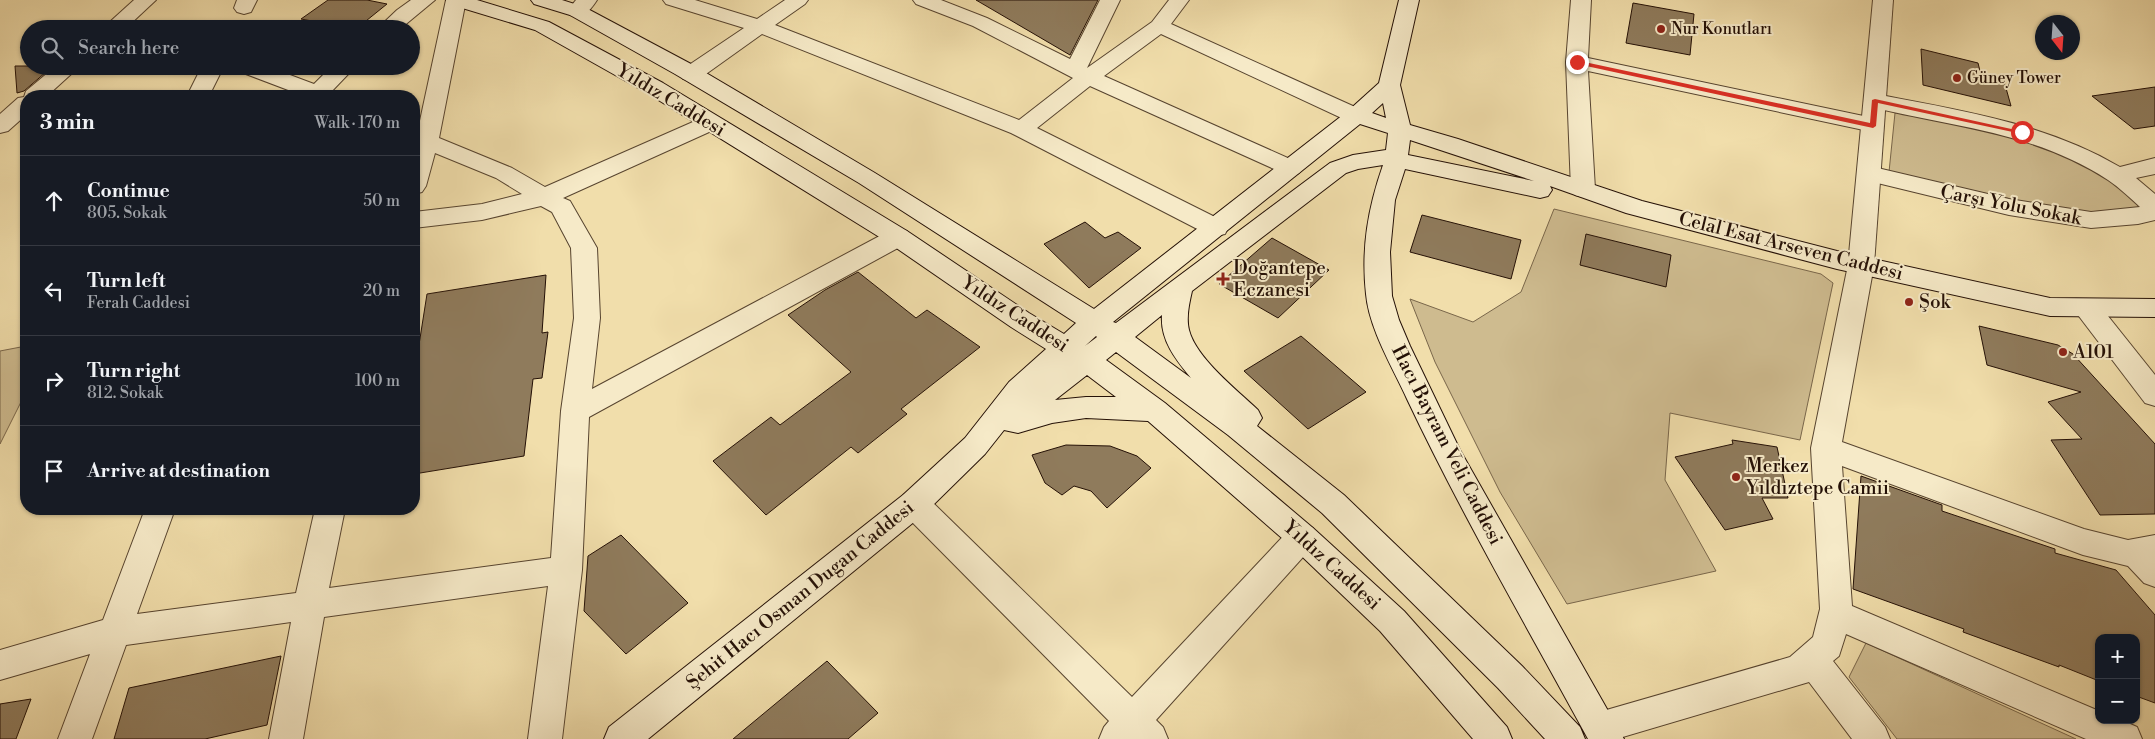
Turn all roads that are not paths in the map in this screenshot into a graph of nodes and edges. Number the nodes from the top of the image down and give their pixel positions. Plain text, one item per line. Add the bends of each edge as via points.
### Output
1 (146, 0) edge
2 (425, 0) edge
3 (456, 0) edge
4 (541, 0) edge
5 (673, 0) edge
6 (798, 0) edge
7 (923, 0) edge
8 (1110, 0) edge
9 (1179, 0) edge
10 (1409, 0) edge
11 (1581, 0) edge
12 (1883, 0) edge
13 (582, 6) edge
14 (123, 20) edge
15 (397, 20) edge
16 (1158, 26) junction
17 (761, 27) junction
18 (1577, 62) junction
19 (1081, 73) junction
20 (691, 74) junction
21 (58, 75) edge
22 (208, 75) edge
23 (269, 75) edge
24 (337, 75) edge
25 (1389, 85) junction
26 (41, 90) edge
27 (201, 90) edge
28 (306, 90) edge
29 (323, 90) edge
30 (1875, 100) junction
31 (20, 108) edge
32 (1350, 121) junction
33 (710, 124) junction
34 (0, 126) edge
35 (1873, 126) junction
36 (1400, 128) junction
37 (1020, 129) junction
38 (420, 139) edge
39 (1389, 158) junction
40 (2155, 166) edge
41 (1291, 168) junction
42 (1869, 174) junction
43 (2117, 175) junction
44 (1583, 189) junction
45 (544, 197) junction
46 (2155, 206) edge
47 (1635, 207) junction
48 (2155, 212) edge
49 (420, 219) edge
50 (1216, 228) junction
51 (898, 237) junction
52 (1861, 265) junction
53 (1180, 287) junction
54 (2087, 308) junction
55 (2155, 308) edge
56 (1095, 322) junction
57 (1116, 338) junction
58 (1077, 354) junction
59 (2155, 395) edge
60 (575, 411) junction
61 (1156, 412) junction
62 (986, 438) junction
63 (1826, 448) junction
64 (914, 504) junction
65 (1333, 504) junction
66 (158, 515) edge
67 (329, 515) edge
68 (1302, 537) junction
69 (2148, 558) edge
70 (566, 570) junction
71 (310, 604) junction
72 (1835, 614) junction
73 (113, 632) junction
74 (1812, 658) junction
75 (0, 664) edge
76 (1133, 733) edge
77 (1604, 733) edge
78 (75, 739) edge
79 (286, 739) edge
80 (545, 739) edge
81 (621, 739) edge
82 (1495, 739) edge
83 (1568, 739) edge
84 (1873, 739) edge
85 (2125, 739) edge

1 - 14 street
2 - 15 street
3 - 33 street, Yıldız Caddesi via 542,26 655,88
3 - 38 street
4 - 13 street, Yıldız Caddesi
5 - 17 street
6 - 17 street
7 - 19 street via 980,22
8 - 19 street
9 - 16 street
10 - 25 street
11 - 18 street
12 - 30 street
13 - 20 street, Yıldız Caddesi
16 - 19 street
16 - 32 street
17 - 20 street
17 - 37 street
18 - 35 street
18 - 44 street
19 - 37 street
19 - 41 street
20 - 56 street, Yıldız Caddesi via 867,178
21 - 26 street
22 - 27 street
23 - 28 street
24 - 29 street
25 - 32 street
25 - 36 street
30 - 35 street
30 - 43 street via 2022,132 2070,150
31 - 34 street
32 - 36 street
32 - 39 street via 1344,133 1349,141 1362,150
32 - 41 street
33 - 45 street
33 - 51 street, Yıldız Caddesi
35 - 42 street
36 - 39 street, Hacı Bayram Veli Caddesi
36 - 44 street
37 - 50 street
38 - 45 street via 504,173
39 - 47 street
39 - 53 street via 1353,162 1338,168
39 - 77 street, Hacı Bayram Veli Caddesi via 1377,252 1380,296 1386,320 1448,455
40 - 43 street
41 - 50 street
42 - 48 street, Çarşı Yolu Sokak via 2008,207 2091,220
42 - 52 street
43 - 46 street
44 - 47 street
45 - 49 street via 482,212
45 - 60 street via 560,206 584,248 587,318
47 - 52 street, Celal Esat Arseven Caddesi
50 - 56 street
51 - 58 street, Yıldız Caddesi via 1020,320
51 - 60 street
52 - 54 street, Celal Esat Arseven Caddesi via 2050,307
52 - 63 street
53 - 57 street
53 - 65 street via 1174,316 1181,345 1218,388
54 - 55 street, Celal Esat Arseven Caddesi
54 - 59 street
56 - 57 street, Yıldız Caddesi
56 - 58 street
57 - 58 street
57 - 65 street, Yıldız Caddesi via 1238,427
58 - 61 street, Yıldız Caddesi
58 - 62 street
60 - 70 street
61 - 62 street via 1103,406 1073,407 1039,413
61 - 68 street, Yıldız Caddesi
62 - 64 street, Şehit Hacı Osman Dugan Caddesi
63 - 69 street via 2083,542
63 - 72 street
64 - 76 street
64 - 81 street, Şehit Hacı Osman Dugan Caddesi
65 - 83 street, Yıldız Caddesi via 1510,677
66 - 73 street
67 - 71 street
68 - 76 street
68 - 82 street, Yıldız Caddesi via 1392,621
70 - 71 street
70 - 80 street
71 - 73 street
71 - 79 street
72 - 74 street via 1827,645
72 - 85 street
73 - 75 street
73 - 78 street
74 - 77 street via 1800,670
74 - 84 street

